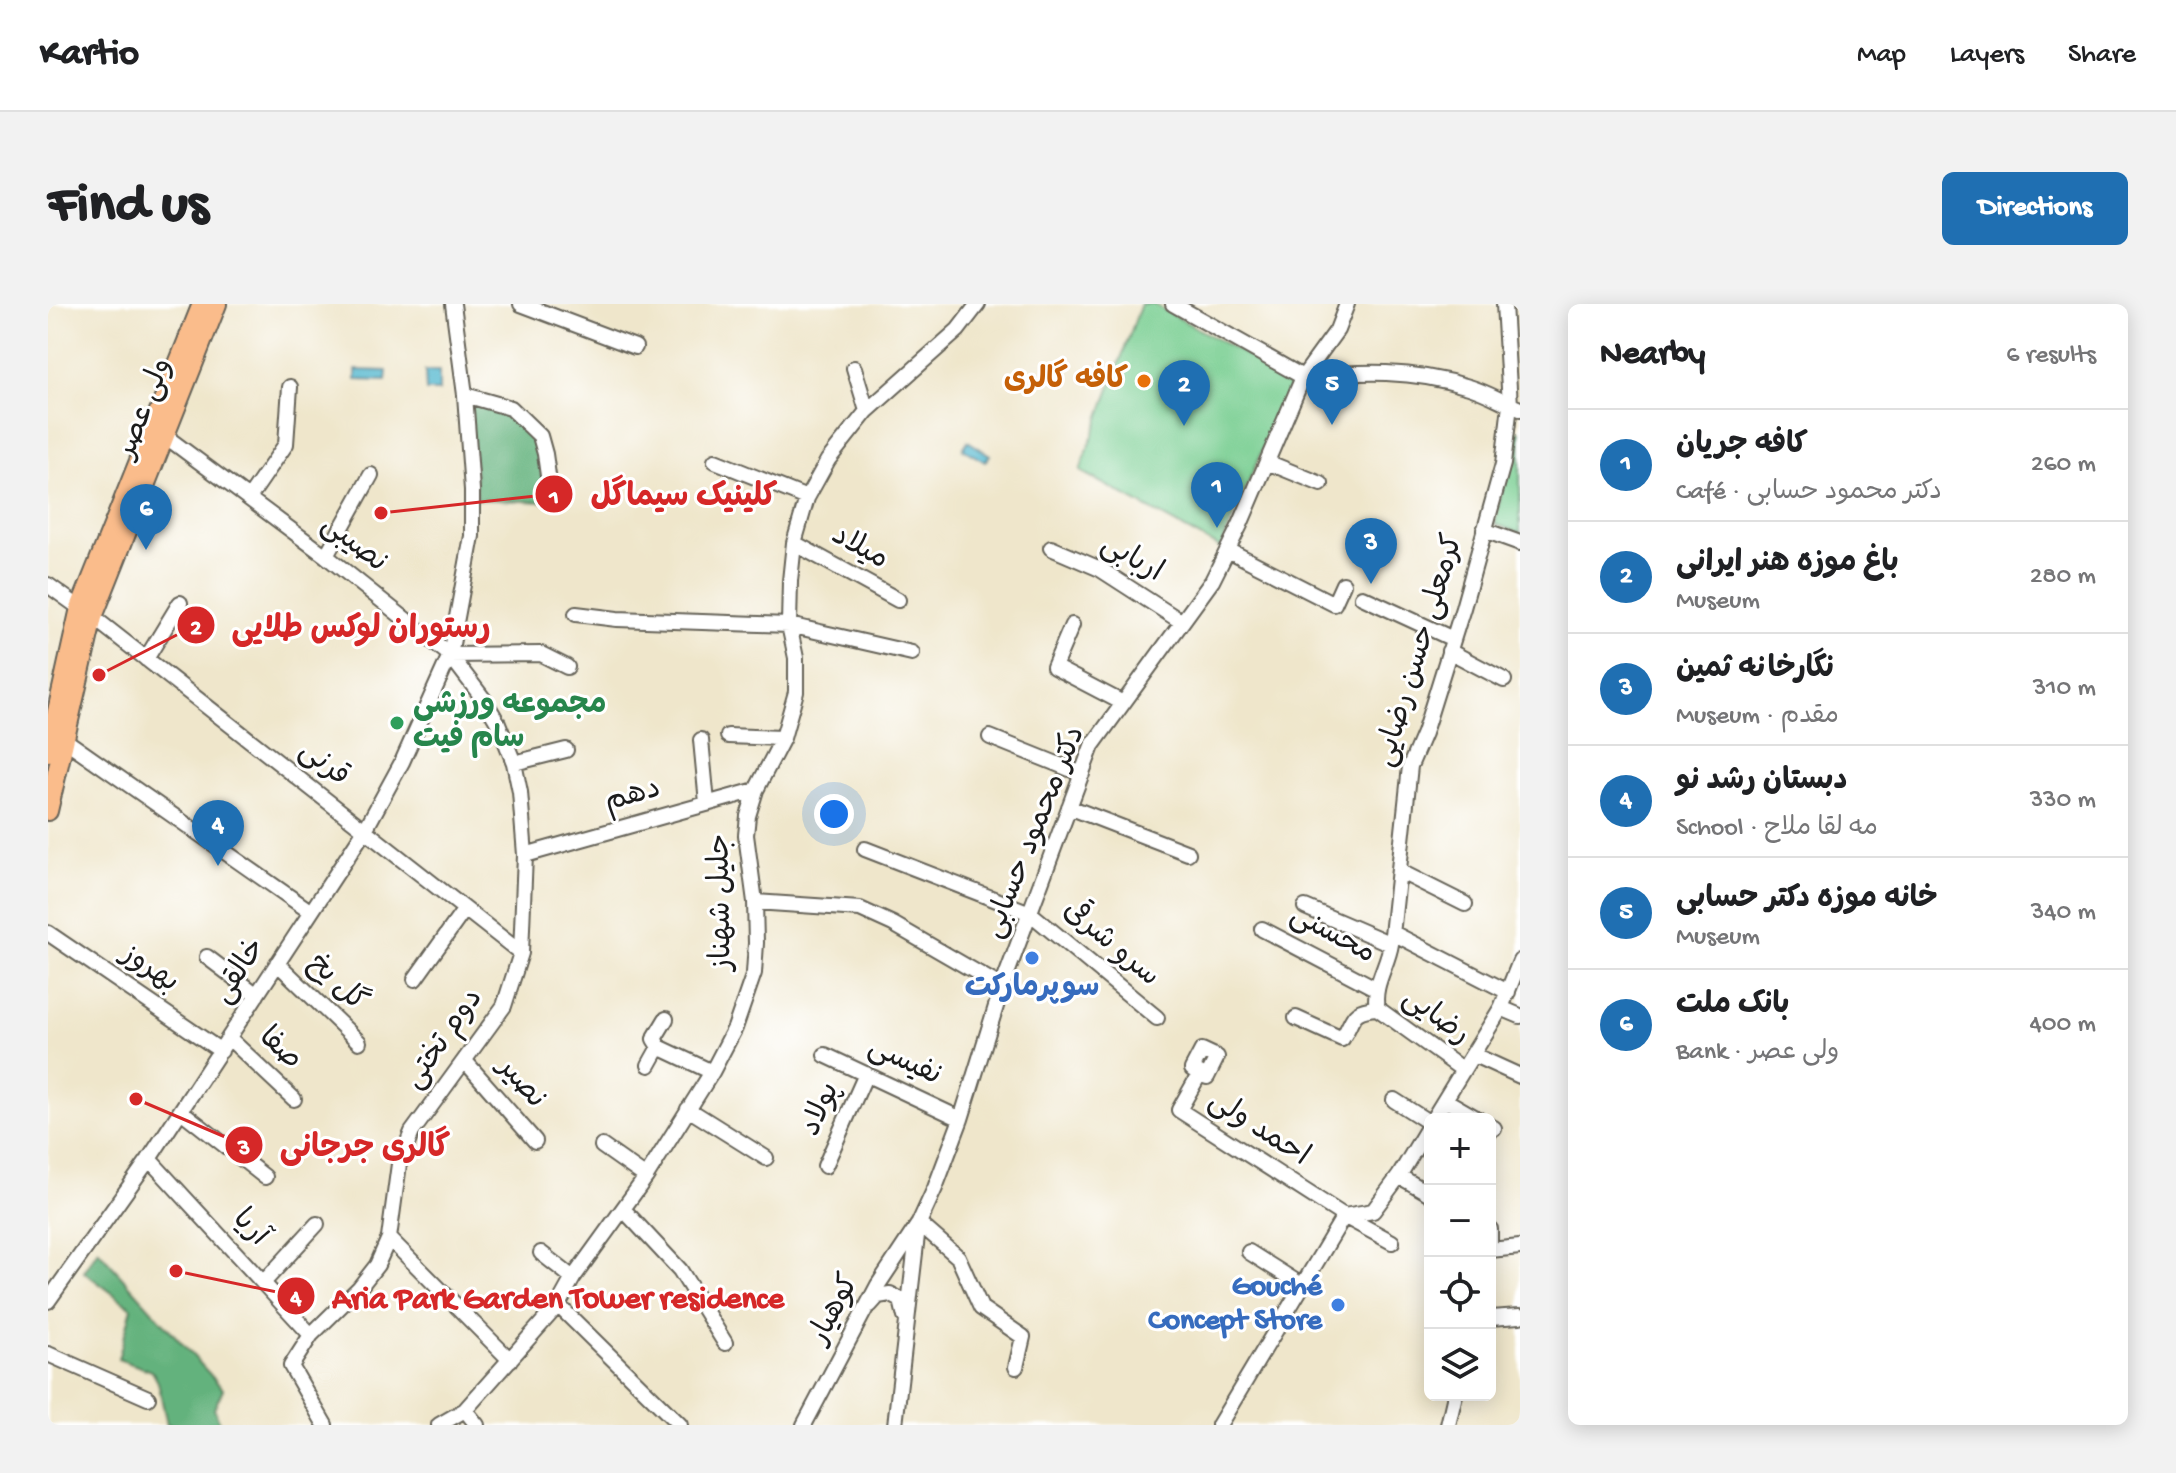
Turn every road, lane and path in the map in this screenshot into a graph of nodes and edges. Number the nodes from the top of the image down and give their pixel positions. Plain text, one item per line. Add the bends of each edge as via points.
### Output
1 (202, 304) edge
2 (217, 304) edge
3 (453, 304) edge
4 (521, 304) edge
5 (978, 304) edge
6 (1173, 304) edge
7 (1347, 304) edge
8 (1504, 304) edge
9 (635, 347) dead end
10 (854, 368) dead end
11 (1303, 377) junction
12 (290, 387) dead end
13 (465, 395) junction
14 (1515, 407) edge
15 (867, 411) junction
16 (165, 436) junction
17 (715, 461) dead end
18 (1267, 462) junction
19 (371, 475) dead end
20 (1321, 484) dead end
21 (249, 498) junction
22 (807, 498) junction
23 (552, 504) dead end
24 (1484, 530) junction
25 (794, 543) junction
26 (1520, 543) edge
27 (1051, 548) dead end
28 (1228, 550) junction
29 (326, 556) junction
30 (1343, 584) dead end
31 (48, 585) edge
32 (1362, 597) dead end
33 (898, 600) dead end
34 (180, 603) dead end
35 (87, 613) junction
36 (576, 614) dead end
37 (1182, 622) junction
38 (789, 625) junction
39 (1072, 625) dead end
40 (1451, 645) junction
41 (912, 653) dead end
42 (450, 655) junction
43 (146, 659) junction
44 (567, 667) dead end
45 (1504, 680) dead end
46 (1123, 703) junction
47 (728, 736) dead end
48 (990, 737) dead end
49 (783, 738) junction
50 (65, 740) junction
51 (701, 740) dead end
52 (566, 750) dead end
53 (48, 752) edge
54 (514, 763) junction
55 (1082, 774) junction
56 (756, 790) junction
57 (707, 803) junction
58 (1069, 807) junction
59 (48, 811) edge
60 (365, 830) junction
61 (865, 849) dead end
62 (1188, 853) dead end
63 (525, 855) junction
64 (1399, 871) junction
65 (755, 902) junction
66 (1465, 904) dead end
67 (1305, 907) dead end
68 (465, 909) junction
69 (311, 912) junction
70 (1030, 913) junction
71 (1262, 929) dead end
72 (48, 933) edge
73 (1392, 938) junction
74 (521, 953) junction
75 (207, 957) dead end
76 (1520, 961) edge
77 (277, 963) junction
78 (415, 979) dead end
79 (1002, 987) junction
80 (1377, 989) junction
81 (1508, 992) junction
82 (257, 995) junction
83 (1377, 1008) junction
84 (1501, 1008) junction
85 (1520, 1016) edge
86 (1157, 1018) dead end
87 (1296, 1018) dead end
88 (666, 1019) dead end
89 (359, 1042) dead end
90 (225, 1044) junction
91 (659, 1047) junction
92 (825, 1055) dead end
93 (1474, 1055) junction
94 (465, 1061) junction
95 (649, 1065) dead end
96 (1463, 1070) junction
97 (712, 1072) junction
98 (1200, 1073) dead end
99 (866, 1074) junction
100 (1520, 1076) edge
101 (294, 1099) dead end
102 (1394, 1100) dead end
103 (1445, 1100) junction
104 (688, 1109) junction
105 (181, 1111) junction
106 (1437, 1113) edge
107 (1468, 1113) edge
108 (1424, 1118) edge
109 (961, 1119) junction
110 (1424, 1134) edge
111 (535, 1141) dead end
112 (602, 1146) dead end
113 (766, 1158) dead end
114 (149, 1159) junction
115 (825, 1166) dead end
116 (1399, 1176) junction
117 (265, 1177) dead end
118 (646, 1177) junction
119 (1424, 1191) edge
120 (623, 1209) junction
121 (1344, 1216) junction
122 (919, 1223) junction
123 (317, 1224) dead end
124 (389, 1238) junction
125 (1392, 1242) dead end
126 (1520, 1247) edge
127 (1496, 1249) edge
128 (1249, 1252) dead end
129 (541, 1253) dead end
130 (573, 1278) junction
131 (263, 1283) junction
132 (1303, 1286) junction
133 (48, 1301) edge
134 (558, 1305) junction
135 (864, 1312) junction
136 (1520, 1316) edge
137 (1496, 1318) edge
138 (907, 1326) junction
139 (311, 1335) junction
140 (725, 1343) dead end
141 (48, 1354) edge
142 (510, 1360) junction
143 (1016, 1367) dead end
144 (148, 1398) dead end
145 (1454, 1401) edge
146 (465, 1410) junction
147 (325, 1425) edge
148 (439, 1425) edge
149 (477, 1425) edge
150 (680, 1425) edge
151 (804, 1425) edge
152 (895, 1425) edge
153 (1219, 1425) edge
154 (1448, 1425) edge

1 - 35 main road, ولی عصر
2 - 16 main road, ولی عصر
3 - 13 street, خالقی
4 - 9 street
5 - 15 street, جلیل شهناز via 958,330
6 - 11 street
7 - 11 street, دکتر محمود حسابی via 1337,330
8 - 14 street, کرمعلی حسن رضایی
10 - 15 street
11 - 14 street via 1389,371 1471,388
11 - 18 street, دکتر محمود حسابی
12 - 21 street via 286,444
13 - 23 street via 511,408 540,436
13 - 42 street, خالقی via 472,536
14 - 24 street, کرمعلی حسن رضایی
15 - 22 street, جلیل شهناز via 828,460
16 - 21 street, نصیبی
16 - 35 main road, ولی عصر
17 - 22 street
18 - 20 street
18 - 28 street, دکتر محمود حسابی
19 - 29 street
21 - 29 street, نصیبی
22 - 25 street, جلیل شهناز
24 - 26 street
24 - 40 street, کرمعلی حسن رضایی
25 - 33 street, میلاد
25 - 38 street, جلیل شهناز
27 - 37 street, اربابی via 1100,569
28 - 30 street via 1334,604
28 - 37 street, دکتر محمود حسابی
29 - 42 street, نصیبی
31 - 35 street, قرنی
32 - 40 street
34 - 43 street
35 - 43 street, قرنی
35 - 50 main road, ولی عصر
35 - 53 main road, ولی عصر
36 - 38 street
37 - 46 street, دکتر محمود حسابی
38 - 41 street
38 - 49 street, جلیل شهناز via 796,692
39 - 46 street via 1054,667
40 - 45 street
40 - 64 street, کرمعلی حسن رضایی via 1410,766
42 - 44 street via 541,654
42 - 54 street, دوم تختی via 485,701
42 - 60 street, خالقی
43 - 60 street, قرنی
46 - 55 street, دکتر محمود حسابی via 1092,746
47 - 49 street
48 - 55 street
49 - 56 street, جلیل شهناز
50 - 59 main road, ولی عصر
50 - 69 street
51 - 57 street
52 - 54 street
54 - 63 street, دوم تختی
55 - 58 street, دکتر محمود حسابی
56 - 57 street, دهم
56 - 65 street, جلیل شهناز via 746,835
57 - 63 street, دهم
58 - 62 street
58 - 70 street, دکتر محمود حسابی
60 - 68 street, قرنی
60 - 69 street, خالقی
61 - 70 street, سرو شرقی
63 - 74 street, دوم تختی
64 - 66 street
64 - 73 street, کرمعلی حسن رضایی
65 - 79 street via 860,909
65 - 97 street, جلیل شهناز via 754,973
67 - 73 street
68 - 74 street, قرنی
68 - 78 street
69 - 77 street, خالقی
70 - 79 street, دکتر محمود حسابی
70 - 86 street, سرو شرقی
71 - 80 street, محسنی
72 - 90 street, بهروز
73 - 80 street, کرمعلی حسن رضایی
73 - 81 street
74 - 94 street, دوم تختی via 504,1006
75 - 82 street
76 - 81 street
77 - 82 street, خالقی
77 - 89 street, گل یخ
79 - 109 street, دکتر محمود حسابی
80 - 83 street, کرمعلی حسن رضایی
81 - 84 street
82 - 90 street, خالقی
83 - 87 street via 1354,1014 1342,1039
83 - 96 street, رضایی
84 - 85 street
84 - 93 street
88 - 91 street via 654,1039
90 - 101 street, صفا
90 - 105 street, خالقی
91 - 95 street
91 - 97 street
92 - 99 street, نفیسی
93 - 96 street
93 - 100 street
94 - 111 street, نصیر
94 - 124 street, دوم تختی via 403,1151
96 - 103 street
97 - 104 street, جلیل شهناز
98 - 121 street, احمد ولی via 1180,1111
99 - 109 street, نفیسی
99 - 115 street, پولاد
102 - 108 street
103 - 106 street
103 - 107 street
104 - 113 street
104 - 118 street, جلیل شهناز
105 - 114 street, خالقی
105 - 117 street
109 - 122 street, دکتر محمود حسابی
110 - 116 street
112 - 118 street
114 - 131 street, آریا
114 - 133 street, خالقی
116 - 119 street
116 - 121 street via 1373,1211
118 - 120 street, جلیل شهناز
120 - 130 street, جلیل شهناز
120 - 140 street via 680,1270
121 - 125 street
121 - 132 street
122 - 135 street, کوهیار
122 - 138 street
122 - 143 street via 958,1257 981,1308 1023,1337
123 - 131 street
124 - 139 street, دوم تختی via 359,1288
124 - 142 street
126 - 127 street
128 - 132 street
129 - 130 street
130 - 134 street, جلیل شهناز
131 - 139 street, آریا
132 - 153 street
134 - 142 street, جلیل شهناز
134 - 150 street
135 - 138 street via 878,1296 890,1294 901,1300
135 - 151 street, کوهیار
136 - 137 street
138 - 152 street
139 - 147 street, دوم تختی via 291,1366
141 - 144 street
142 - 146 street, جلیل شهناز
145 - 154 street
146 - 148 street, جلیل شهناز
146 - 149 street

